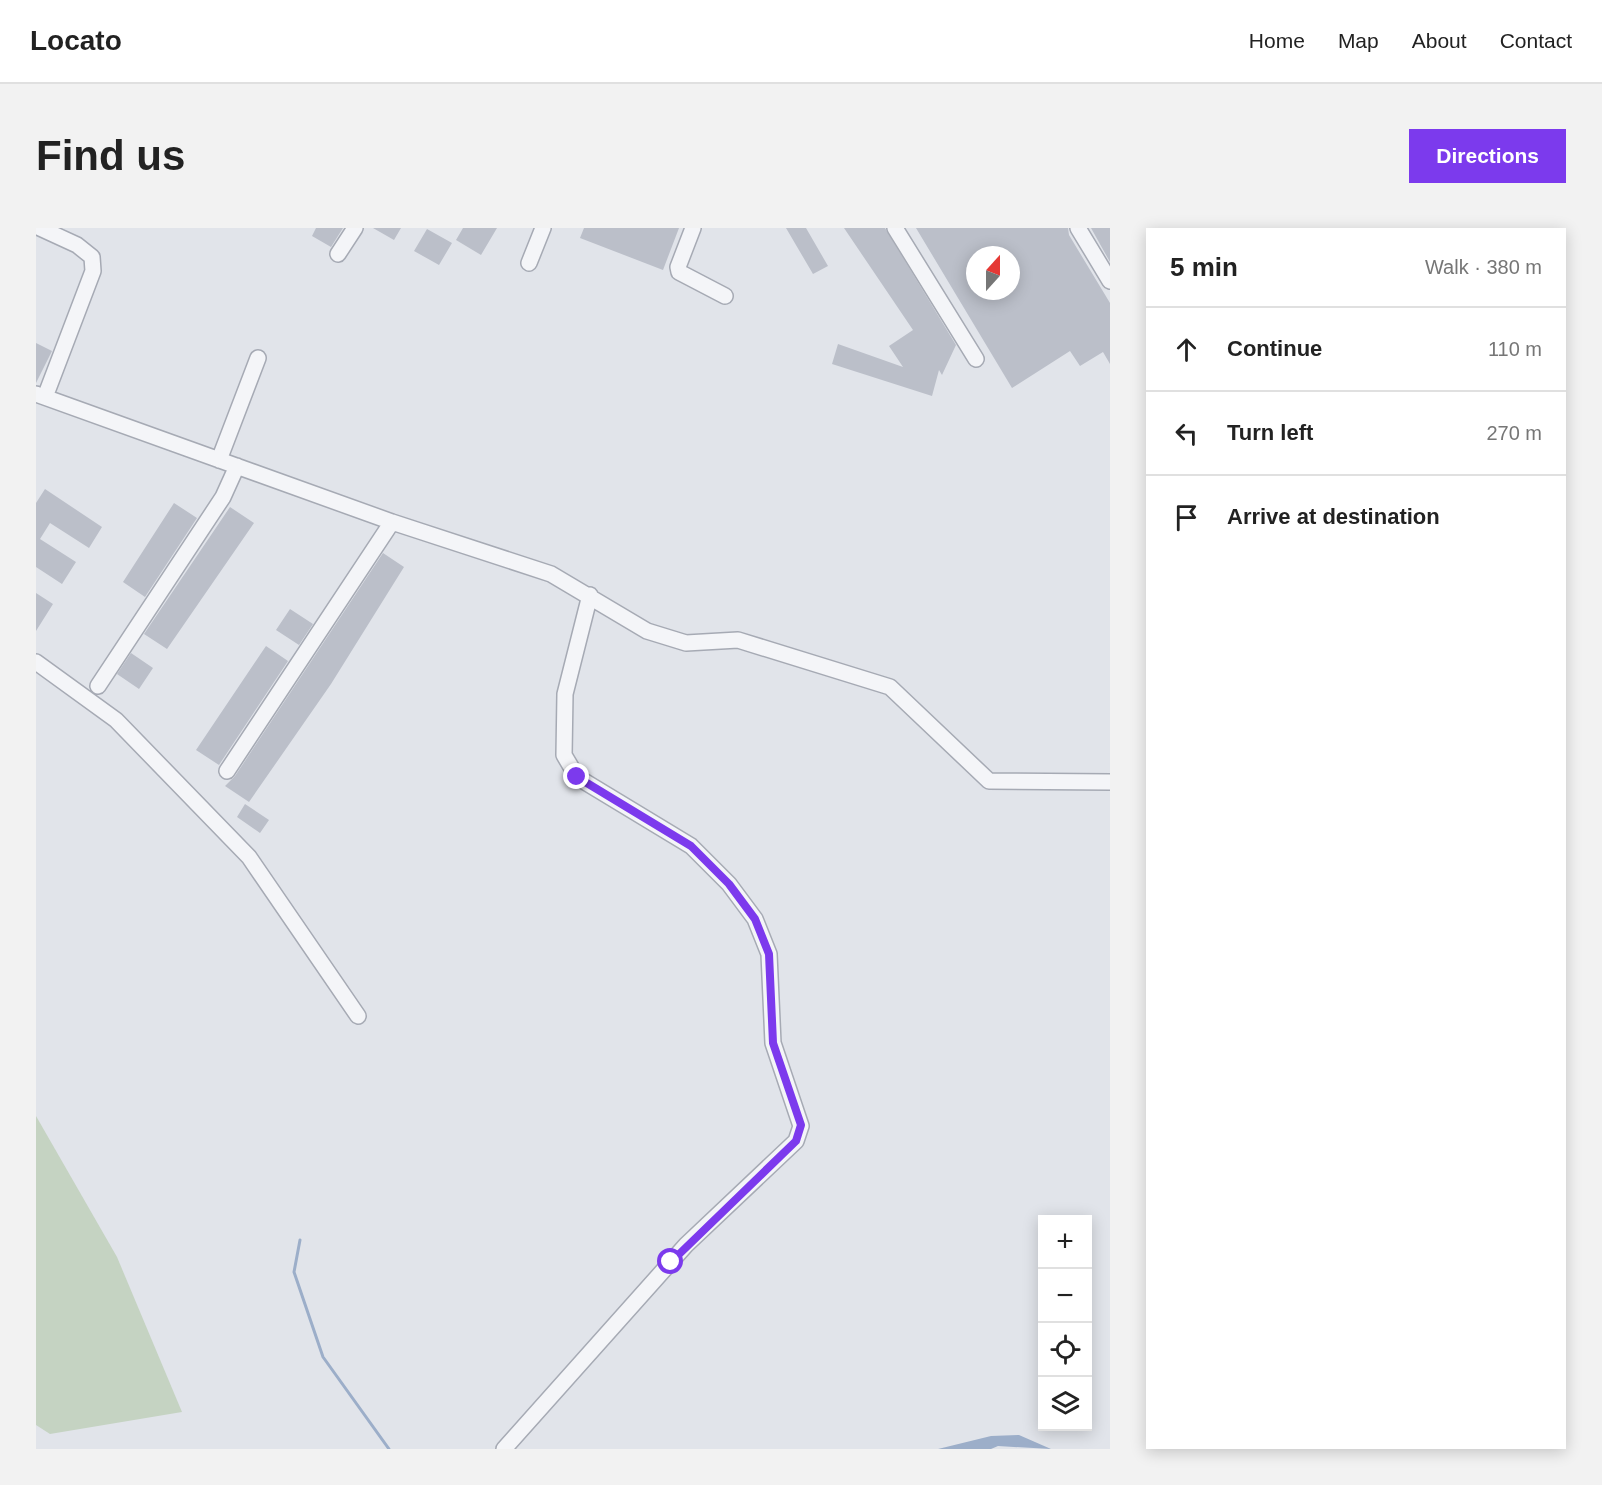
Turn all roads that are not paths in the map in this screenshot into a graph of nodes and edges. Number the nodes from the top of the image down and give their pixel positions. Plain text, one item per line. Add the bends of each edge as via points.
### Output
1 (40, 228) edge
2 (355, 228) edge
3 (543, 228) edge
4 (693, 228) edge
5 (895, 228) edge
6 (1078, 228) edge
7 (338, 254) dead end
8 (529, 263) dead end
9 (1110, 281) edge
10 (725, 296) dead end
11 (258, 358) dead end
12 (976, 359) dead end
13 (40, 396) edge
14 (219, 460) junction
15 (237, 466) junction
16 (392, 522) junction
17 (590, 595) junction
18 (36, 662) edge
19 (98, 686) dead end
20 (227, 771) dead end
21 (1110, 782) edge
22 (358, 1016) dead end
23 (504, 1449) edge

1 - 13 street via 77,245 92,257 93,271
2 - 7 street
3 - 8 street
4 - 10 street via 678,272
5 - 12 street
6 - 9 street
11 - 14 street
13 - 14 street
14 - 15 street
15 - 16 street
15 - 19 street via 223,497
16 - 17 street via 551,574
16 - 20 street
17 - 21 street via 647,631 686,643 738,640 890,687 989,781
17 - 23 street via 565,694 564,755 577,777 691,846 729,884 755,919 769,954 773,1043 801,1125 796,1141 686,1245
18 - 22 street via 116,720 249,857

